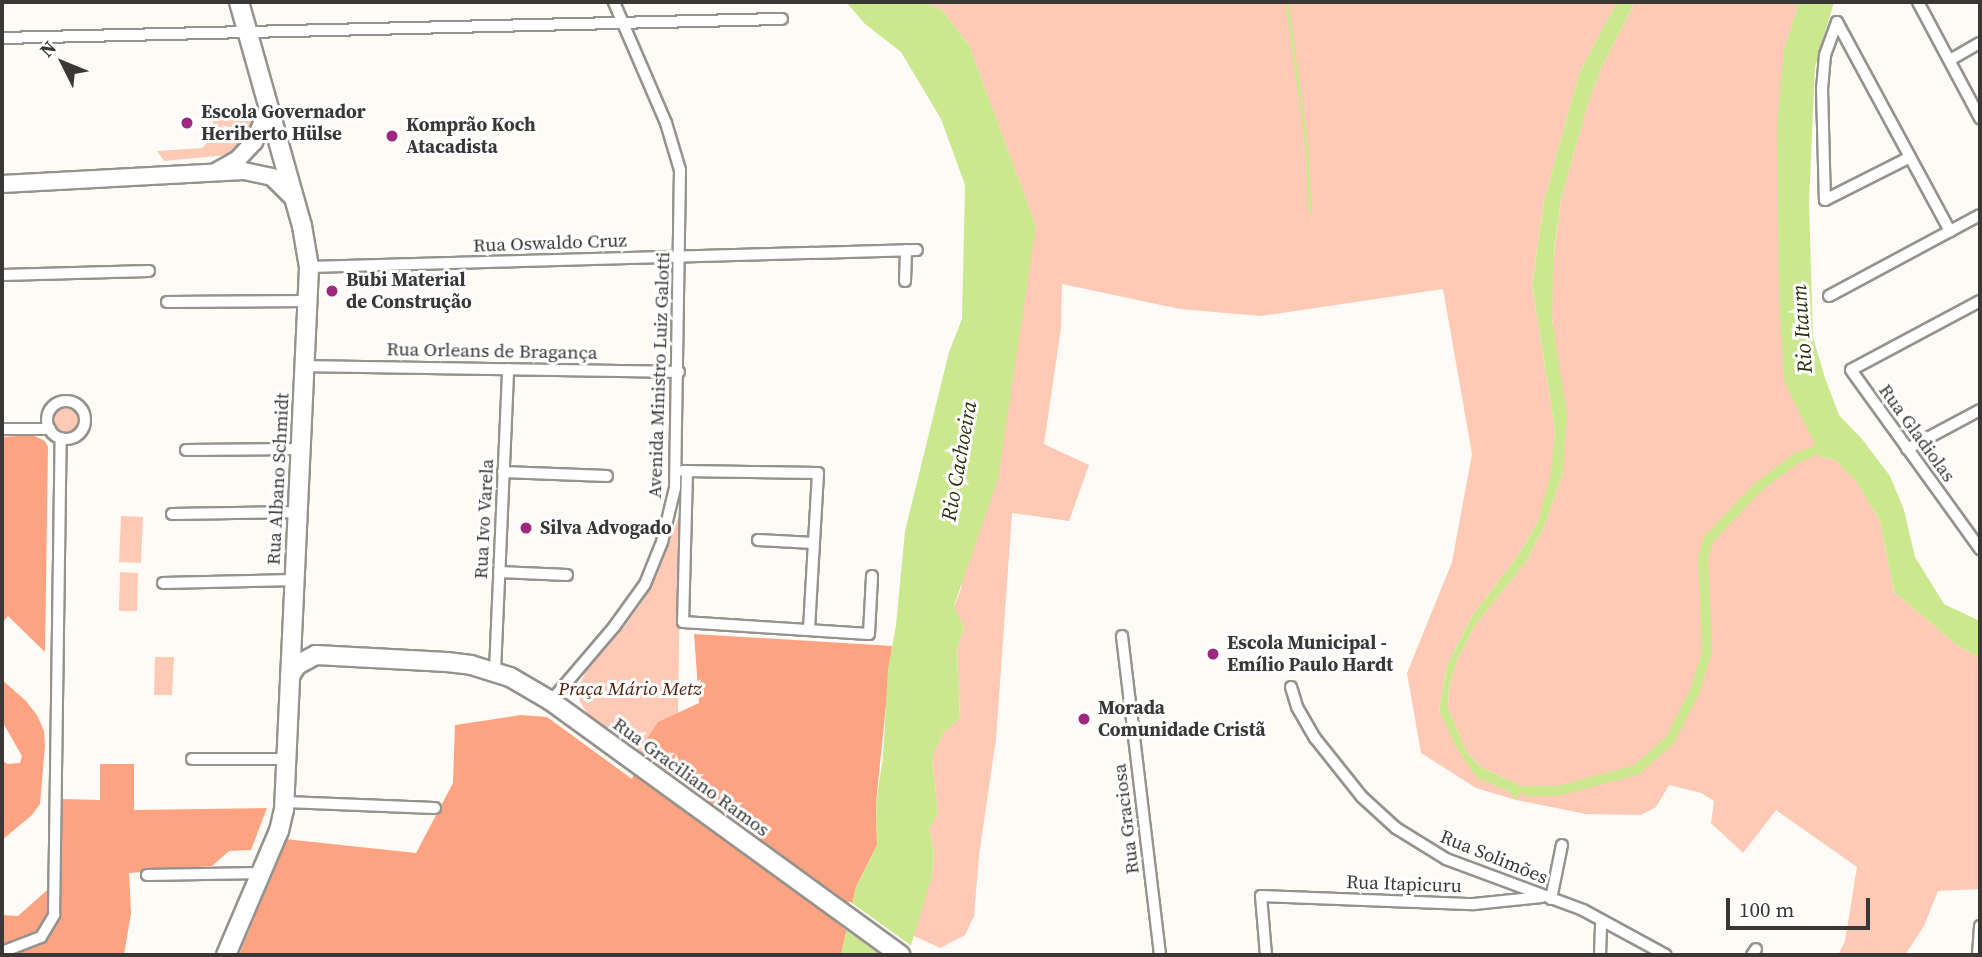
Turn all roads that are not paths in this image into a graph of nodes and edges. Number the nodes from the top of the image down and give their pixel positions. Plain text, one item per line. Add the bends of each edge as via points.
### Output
1 (239, 2) edge
2 (614, 2) edge
3 (1918, 2) edge
4 (782, 19) dead end
5 (622, 23) junction
6 (248, 32) junction
7 (2, 38) edge
8 (1980, 43) edge
9 (1950, 60) junction
10 (269, 107) junction
11 (1980, 118) edge
12 (1910, 157) junction
13 (215, 172) junction
14 (2, 176) edge
15 (2, 184) edge
16 (295, 201) junction
17 (1980, 215) edge
18 (1950, 231) junction
19 (681, 257) junction
20 (309, 267) junction
21 (149, 271) dead end
22 (2, 275) edge
23 (905, 281) dead end
24 (1829, 296) dead end
25 (308, 301) junction
26 (1980, 301) edge
27 (167, 303) dead end
28 (304, 366) junction
29 (508, 369) junction
30 (679, 372) junction
31 (1980, 410) edge
32 (2, 429) edge
33 (50, 429) junction
34 (61, 438) junction
35 (300, 449) junction
36 (1907, 449) junction
37 (186, 450) dead end
38 (682, 471) junction
39 (503, 472) junction
40 (607, 476) dead end
41 (298, 512) junction
42 (172, 514) dead end
43 (1980, 528) edge
44 (1969, 535) junction
45 (758, 540) dead end
46 (814, 543) junction
47 (1980, 549) edge
48 (499, 572) junction
49 (568, 575) dead end
50 (872, 576) dead end
51 (295, 580) junction
52 (163, 583) dead end
53 (292, 631) junction
54 (809, 631) junction
55 (1122, 636) dead end
56 (316, 655) junction
57 (495, 671) junction
58 (290, 676) junction
59 (1291, 687) dead end
60 (551, 701) junction
61 (192, 759) dead end
62 (286, 759) junction
63 (285, 802) junction
64 (435, 808) dead end
65 (1562, 845) dead end
66 (261, 873) junction
67 (147, 875) dead end
68 (1548, 898) junction
69 (1601, 919) junction
70 (1980, 926) edge
71 (2, 952) edge
72 (226, 955) edge
73 (901, 955) edge
74 (1160, 955) edge
75 (1266, 955) edge
76 (1600, 955) edge
77 (1666, 955) edge
78 (1978, 955) edge

1 - 6 main road, Rua Albano Schmidt
2 - 5 street, Avenida Ministro Luiz Galotti
3 - 9 street
4 - 5 street
5 - 6 street
5 - 19 street, Avenida Ministro Luiz Galotti via 677,156 682,186
6 - 7 street
6 - 10 main road, Rua Albano Schmidt
8 - 9 street
9 - 11 street
10 - 13 street via 261,131 246,152
10 - 16 main road, Rua Albano Schmidt
12 - 12 street via 1837,22 1825,55 1822,89 1825,200
12 - 18 street
13 - 15 street
13 - 16 street via 261,173 283,185
14 - 15 street
16 - 20 main road, Rua Albano Schmidt
17 - 18 street
18 - 24 street
19 - 20 street, Rua Oswaldo Cruz
19 - 23 street, Rua Oswaldo Cruz via 912,250
19 - 30 street, Avenida Ministro Luiz Galotti
20 - 25 main road, Rua Albano Schmidt
21 - 22 street
25 - 27 street
25 - 28 main road, Rua Albano Schmidt
26 - 36 street, Rua Gladiolas via 1851,370
28 - 29 street, Rua Orleans de Bragança
28 - 35 main road, Rua Albano Schmidt
29 - 30 street, Rua Orleans de Bragança
29 - 39 street, Rua Ivo Varela
30 - 38 street, Avenida Ministro Luiz Galotti
31 - 36 street
32 - 33 street
33 - 34 street
33 - 34 street via 48,416 55,405 67,401 79,405 85,416 83,429 74,438
34 - 71 street via 54,915 41,937
35 - 37 street
35 - 41 main road, Rua Albano Schmidt
36 - 44 street, Rua Gladiolas
38 - 46 street via 818,473
38 - 54 street via 683,622
38 - 60 street, Avenida Ministro Luiz Galotti via 645,584
39 - 40 street
39 - 48 street, Rua Ivo Varela
41 - 42 street
41 - 51 main road, Rua Albano Schmidt
43 - 44 street
44 - 47 street, Rua Gladiolas
45 - 46 street
46 - 54 street
48 - 49 street
48 - 57 street, Rua Ivo Varela
50 - 54 street via 869,634
51 - 52 street
51 - 53 main road, Rua Albano Schmidt
53 - 56 main road via 299,643
53 - 58 main road, Rua Albano Schmidt
55 - 74 street, Rua Graciosa
56 - 57 main road, Rua Graciliano Ramos via 423,659
56 - 58 main road via 297,665
57 - 60 main road, Rua Graciliano Ramos
58 - 62 main road, Rua Albano Schmidt
59 - 68 street, Rua Solimões via 1315,738 1362,797 1396,828 1446,859
60 - 73 main road, Rua Graciliano Ramos
61 - 62 street
62 - 63 main road, Rua Albano Schmidt
63 - 64 street
63 - 66 main road, Rua Albano Schmidt via 279,831
65 - 68 street
66 - 67 street
66 - 72 main road, Rua Albano Schmidt
68 - 69 street, Rua Solimões
68 - 75 street, Rua Itapicuru via 1474,904 1261,896
69 - 76 street
69 - 77 street, Rua Solimões
70 - 78 street

